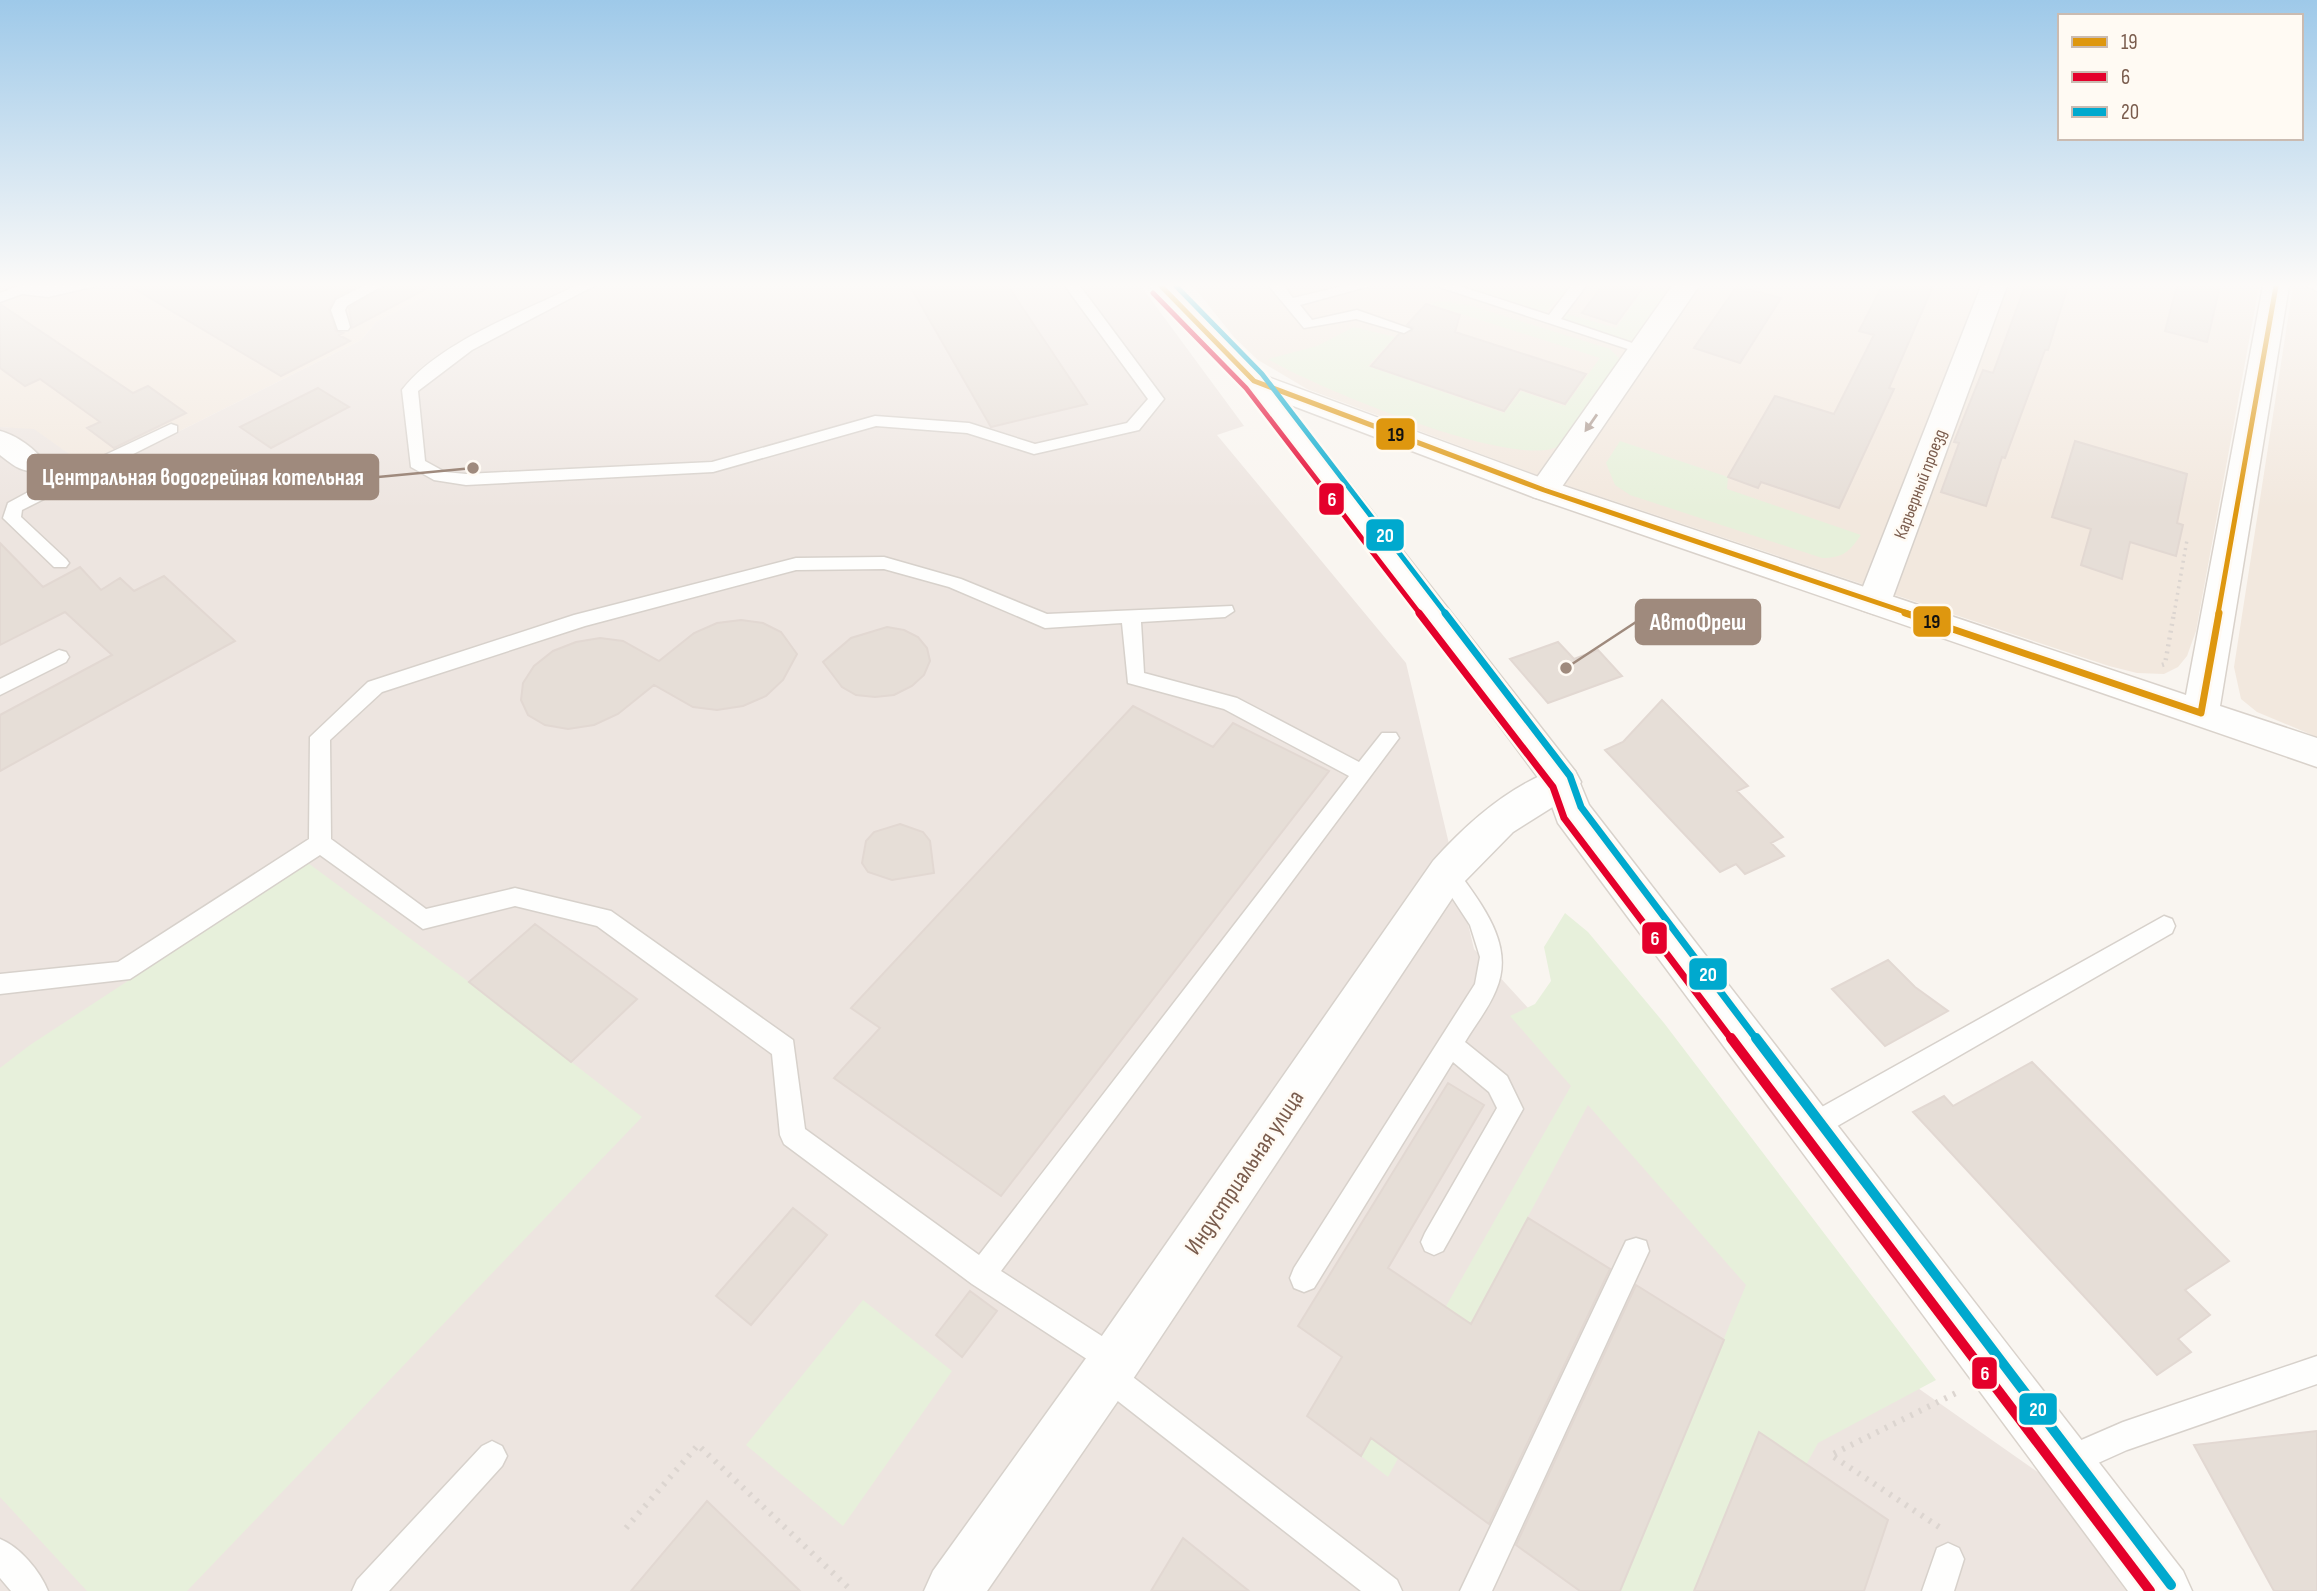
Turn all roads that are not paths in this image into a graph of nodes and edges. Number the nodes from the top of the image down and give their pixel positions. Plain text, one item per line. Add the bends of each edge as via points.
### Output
1 (444, 360) edge
2 (1127, 360) edge
3 (1235, 360) edge
4 (1634, 360) edge
5 (1966, 360) edge
6 (2263, 360) edge
7 (1254, 381) junction
8 (171, 429) dead end
9 (11, 452) edge
10 (57, 484) junction
11 (1544, 490) junction
12 (6, 523) edge
13 (60, 563) dead end
14 (1874, 602) junction
15 (1224, 611) dead end
16 (1131, 616) junction
17 (59, 657) dead end
18 (0, 688) edge
19 (2201, 713) junction
20 (1389, 738) dead end
21 (2317, 753) edge
22 (1362, 773) junction
23 (1562, 782) junction
24 (320, 843) junction
25 (1447, 873) junction
26 (2164, 926) dead end
27 (0, 984) edge
28 (1450, 1044) junction
29 (1811, 1127) junction
30 (1434, 1242) dead end
31 (1636, 1251) dead end
32 (982, 1274) junction
33 (1304, 1278) dead end
34 (1111, 1368) junction
35 (2317, 1370) edge
36 (492, 1455) dead end
37 (2067, 1462) junction
38 (0, 1554) edge
39 (1948, 1559) road end
40 (32, 1591) edge
41 (368, 1591) edge
42 (953, 1591) edge
43 (1386, 1591) edge
44 (1476, 1591) edge
45 (1938, 1591) edge
46 (2164, 1591) edge

1 - 2 lane via 410,390 417,463 429,474 449,480 713,467 875,421 969,428 1034,449 1133,427 1156,399
3 - 7 street
4 -> 11 street
5 - 14 street, Карьерный проезд
6 - 19 street
7 - 11 street
7 - 23 street
8 - 10 lane
9 - 10 lane
10 - 12 lane via 14,508
11 - 14 street
12 - 13 lane
14 - 19 street
15 - 16 lane
16 - 22 lane via 1135,678 1230,703
16 - 24 lane via 1045,621 955,583 884,563 796,564 581,620 375,687 320,737
17 - 18 lane
19 - 21 street
20 - 22 lane
22 - 32 lane
23 - 25 street, Индустриальная улица via 1497,821
23 - 29 street via 1572,812
24 - 27 lane via 121,972
24 - 32 lane via 424,919 515,897 603,918 784,1048 793,1135
25 - 28 lane via 1480,921 1492,957 1486,988
25 - 34 street, Индустриальная улица
26 - 29 lane
28 - 30 lane via 1497,1084 1510,1109
28 - 33 lane
29 - 37 street
31 - 44 lane
32 - 34 lane
34 - 42 street, Индустриальная улица
34 - 43 lane
35 - 37 lane via 2123,1437
36 - 41 lane
37 - 46 street
38 - 40 lane
39 - 45 lane

